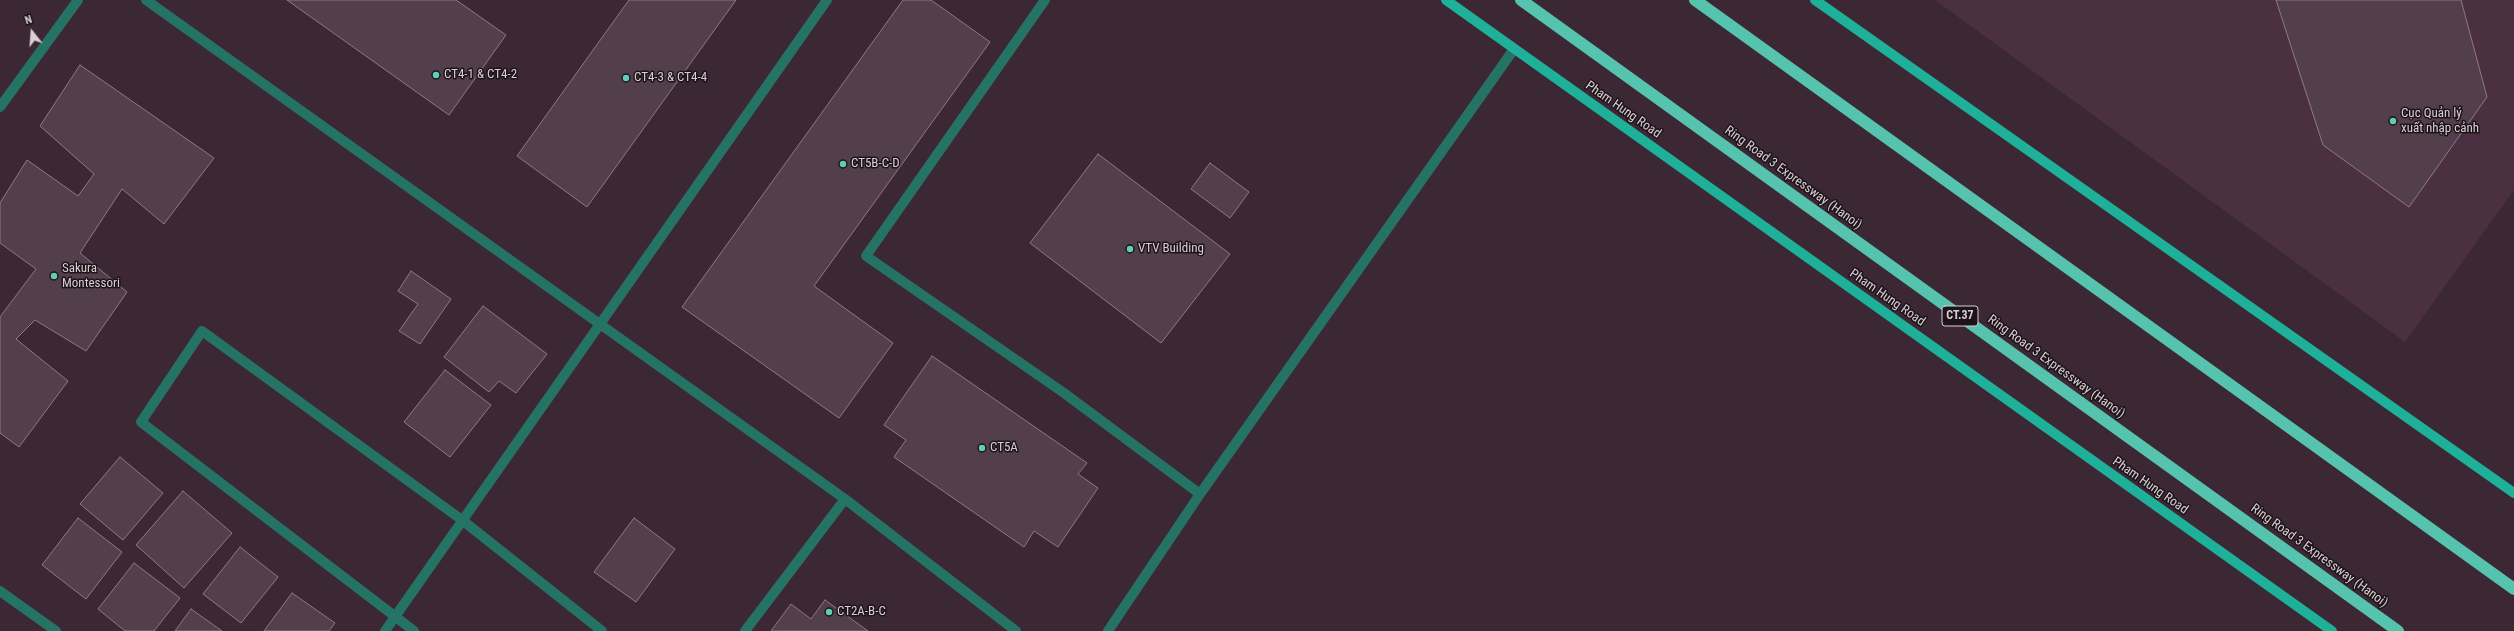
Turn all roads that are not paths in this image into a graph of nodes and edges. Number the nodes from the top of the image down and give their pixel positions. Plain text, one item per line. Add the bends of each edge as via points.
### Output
1 (78, 0) edge
2 (146, 0) edge
3 (826, 0) edge
4 (1045, 0) edge
5 (1446, 0) edge
6 (1521, 0) edge
7 (1695, 0) edge
8 (1815, 0) edge
9 (1514, 49) junction
10 (0, 107) edge
11 (600, 323) junction
12 (2514, 493) edge
13 (1200, 494) junction
14 (845, 499) junction
15 (462, 520) junction
16 (2514, 590) edge
17 (0, 591) edge
18 (395, 617) junction
19 (56, 631) edge
20 (385, 631) edge
21 (414, 631) edge
22 (602, 631) edge
23 (745, 631) edge
24 (1016, 631) edge
25 (1108, 631) edge
26 (2332, 631) edge
27 (2398, 631) edge

1 - 10 street
2 - 11 street
3 - 11 street
4 - 13 street via 866,256 1064,393
5 - 9 main road, Pham Hung Road
6 - 27 highway, Ring Road 3 Expressway (Hanoi) / CT.37
7 - 16 highway
8 - 12 main road
9 - 13 street
9 - 26 main road, Pham Hung Road
11 - 14 street
11 - 15 street
13 - 25 street
14 - 23 street
14 - 24 street
15 - 18 street
15 - 18 street via 202,331 141,422
15 - 22 street
17 - 19 street
18 - 20 street
18 - 21 street

